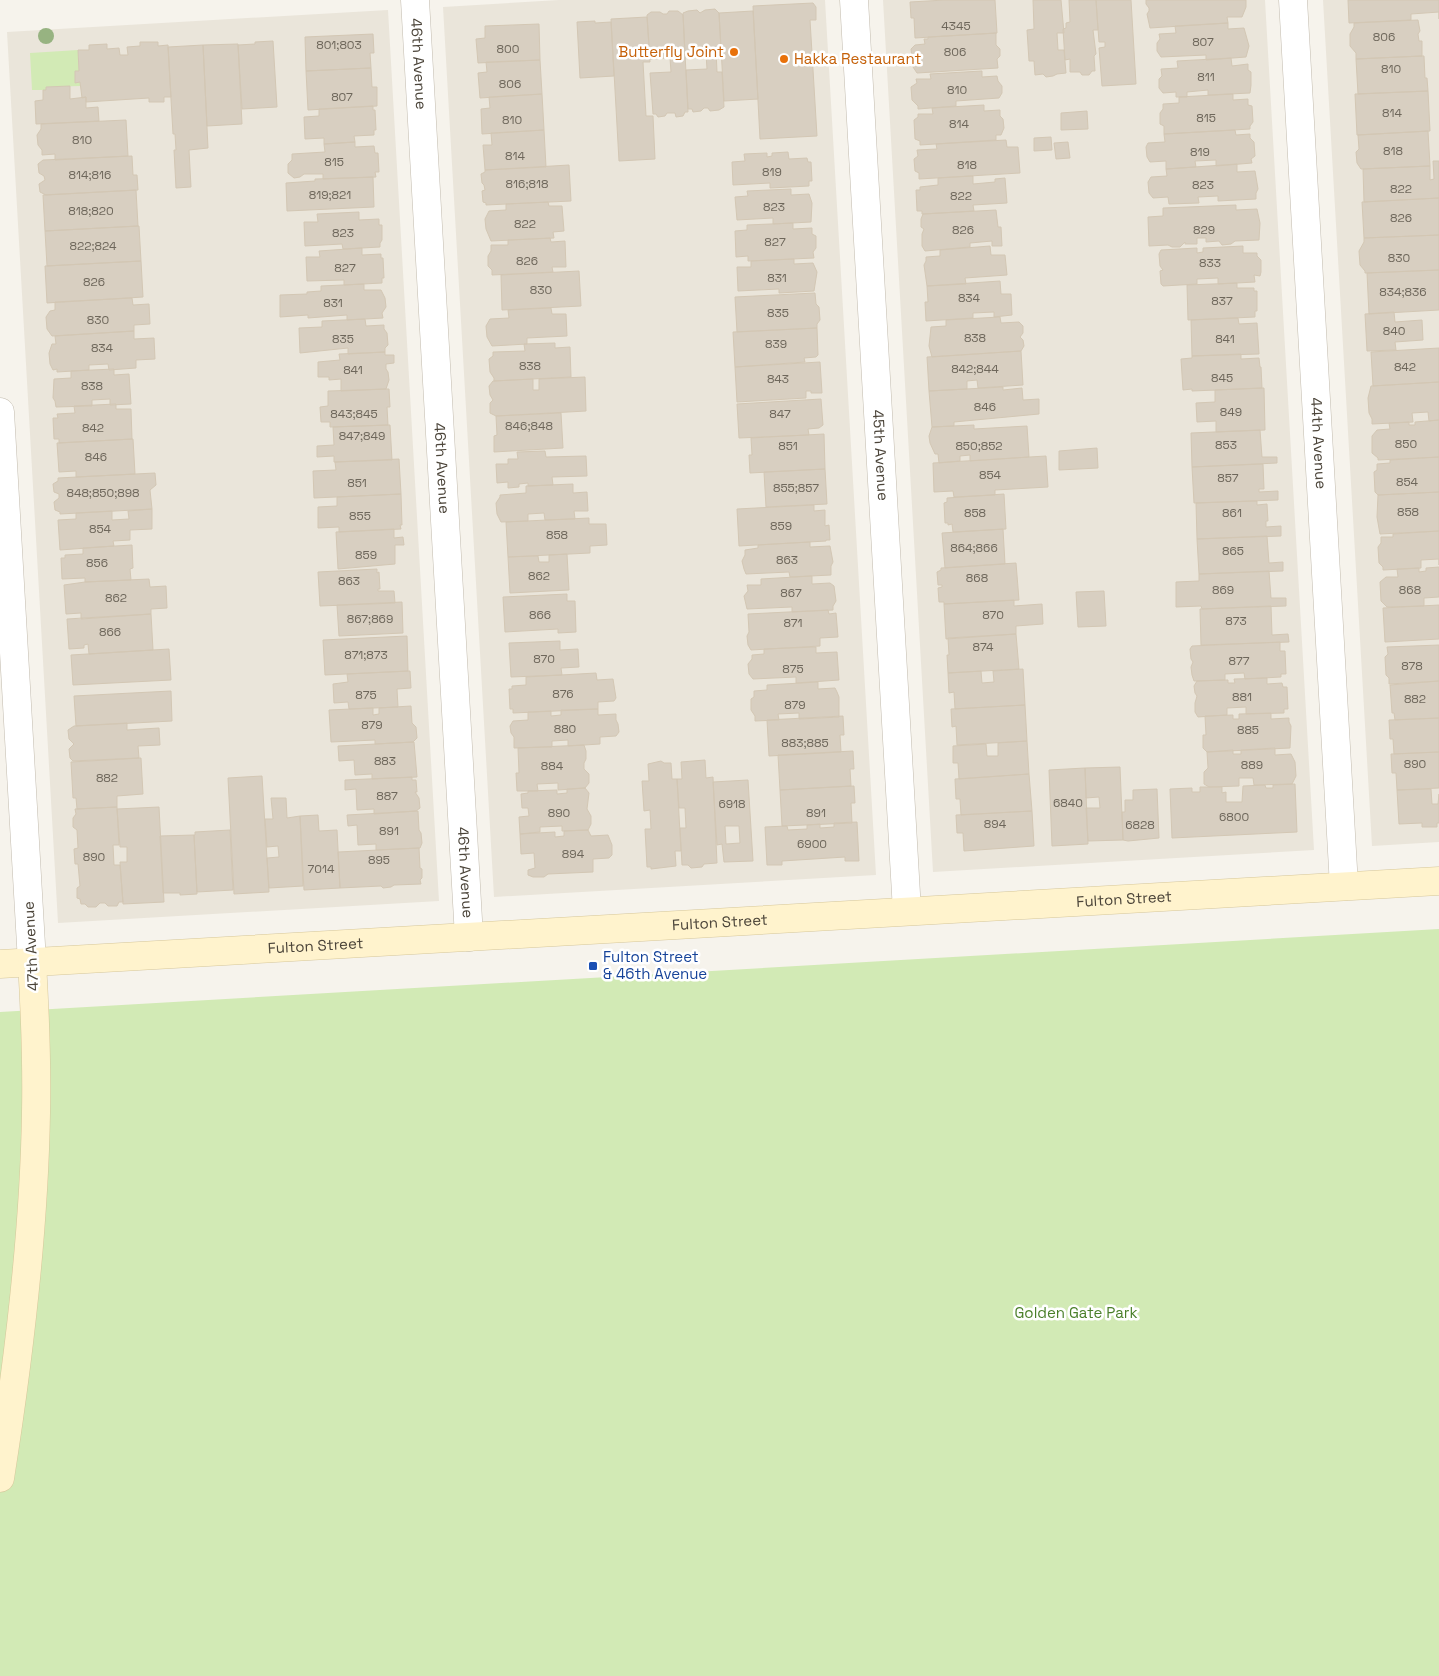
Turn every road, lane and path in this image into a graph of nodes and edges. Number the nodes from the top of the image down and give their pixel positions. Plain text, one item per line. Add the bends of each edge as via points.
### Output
1 (415, 0) edge
2 (854, 0) edge
3 (1293, 0) edge
4 (0, 412) edge
5 (1439, 881) edge
6 (1344, 886) junction
7 (907, 911) junction
8 (470, 937) junction
9 (32, 962) junction
10 (0, 964) edge
11 (0, 1478) edge

1 - 8 street, 46th Avenue
2 - 7 street, 45th Avenue
3 - 6 street, 44th Avenue
4 - 9 street, 47th Avenue
5 - 6 main road, Fulton Street
6 - 7 main road, Fulton Street
7 - 8 main road, Fulton Street
8 - 9 main road, Fulton Street
9 - 10 main road, Fulton Street
9 - 11 main road, 47th Avenue via 36,1113 31,1219 20,1333

